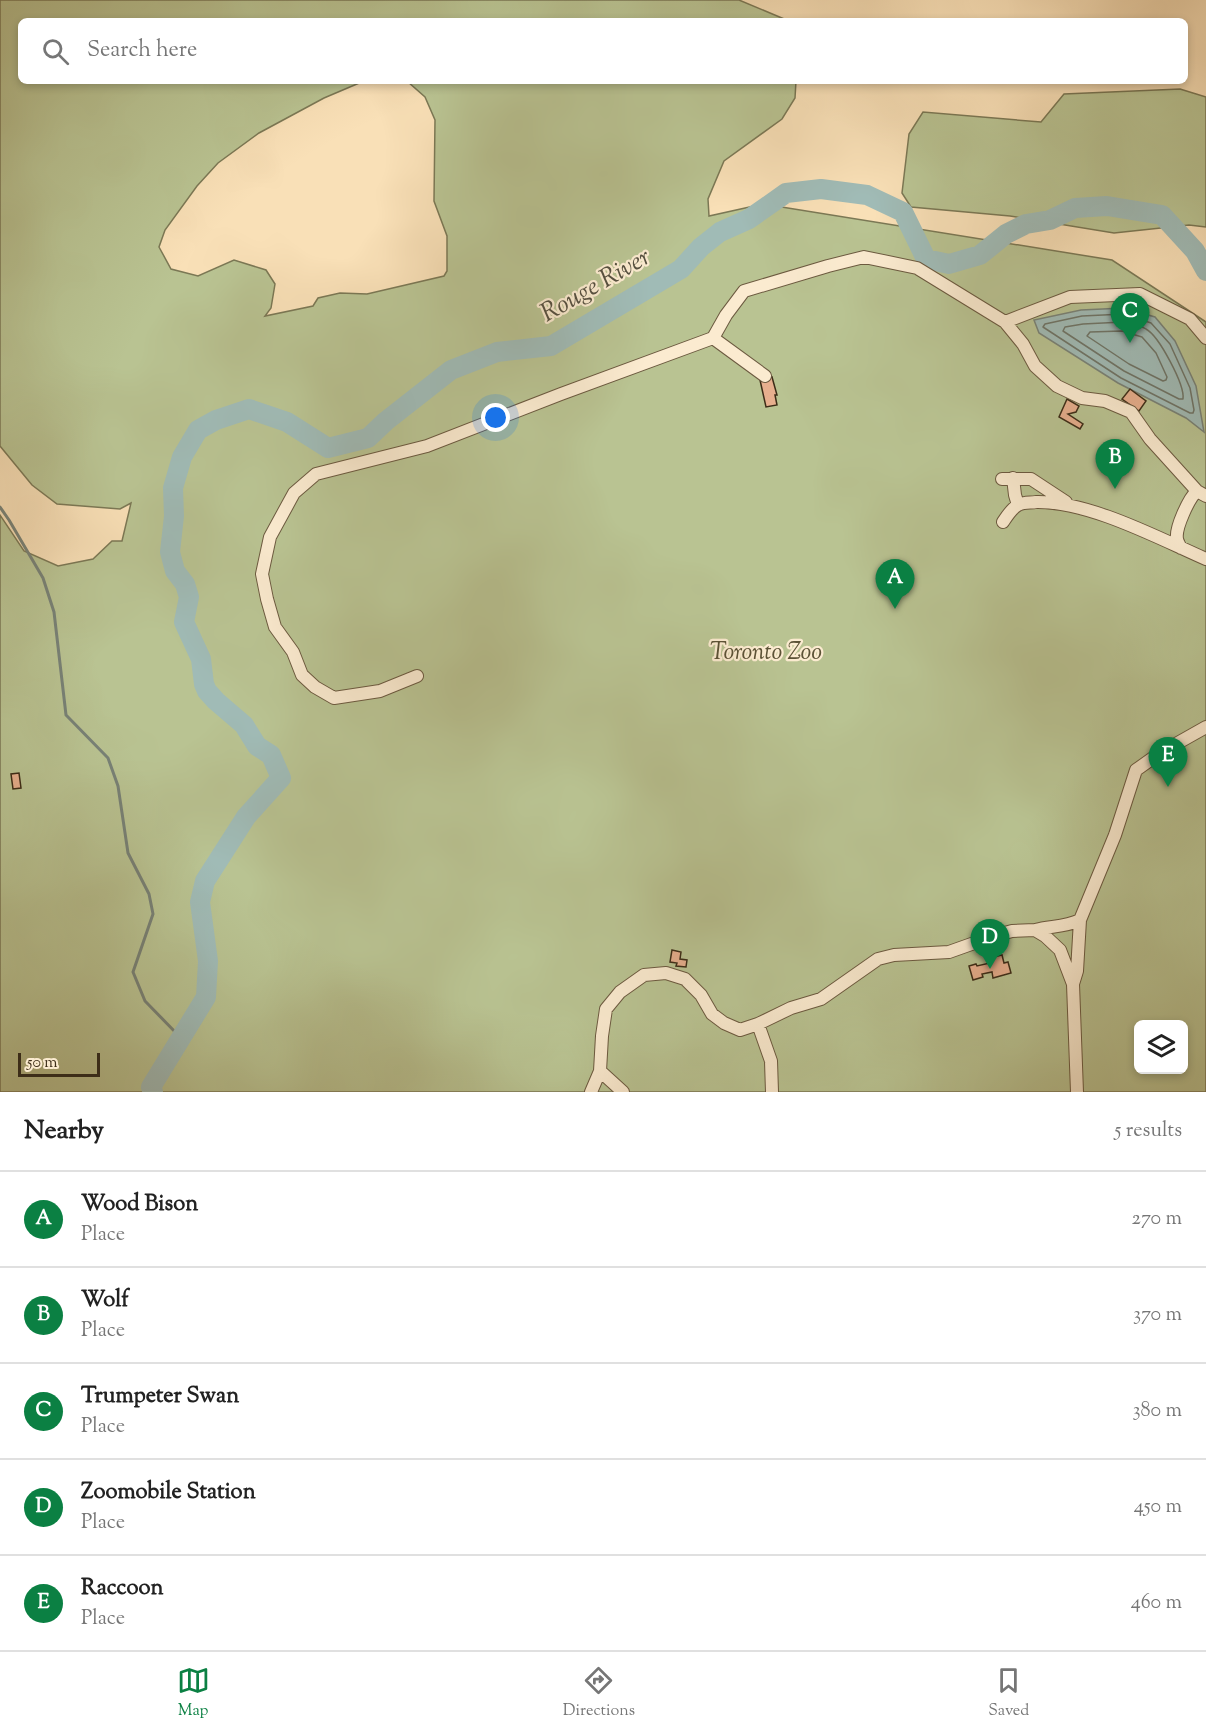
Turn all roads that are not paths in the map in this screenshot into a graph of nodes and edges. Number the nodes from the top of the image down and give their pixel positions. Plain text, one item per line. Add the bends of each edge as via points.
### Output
1 (1005, 322) junction
2 (713, 338) junction
3 (1206, 338) edge
4 (765, 376) dead end
5 (1202, 494) edge
6 (1070, 504) junction
7 (1018, 505) junction
8 (1003, 522) dead end
9 (1181, 548) junction
10 (1206, 559) edge
11 (417, 676) dead end
12 (1206, 727) edge
13 (1080, 920) junction
14 (1035, 930) junction
15 (1073, 984) junction
16 (758, 1024) junction
17 (600, 1071) junction
18 (591, 1092) edge
19 (623, 1092) edge
20 (772, 1092) edge
21 (1077, 1092) edge

1 - 2 street via 917,268 864,257 744,291
1 - 3 street via 1070,297 1140,294 1190,319
1 - 5 street via 1035,366 1057,386 1082,398 1105,401 1131,412 1150,439
2 - 4 street
2 - 11 street via 428,446 316,474 294,493 270,537 262,574 275,627 293,652 302,675 334,698 380,691
5 - 9 street via 1191,496 1178,532
6 - 7 street
6 - 7 street via 1031,479 1008,478
6 - 9 street
7 - 8 street
9 - 10 street
12 - 13 street via 1136,770 1115,835
13 - 14 street
13 - 15 street
14 - 15 street via 1060,950
14 - 16 street via 1012,931 949,952 878,959 820,999
15 - 21 street
16 - 17 street via 740,1030 732,1027 712,1014 685,979 666,973 644,975 620,992 606,1010
16 - 20 street via 771,1061
17 - 18 street
17 - 19 street

